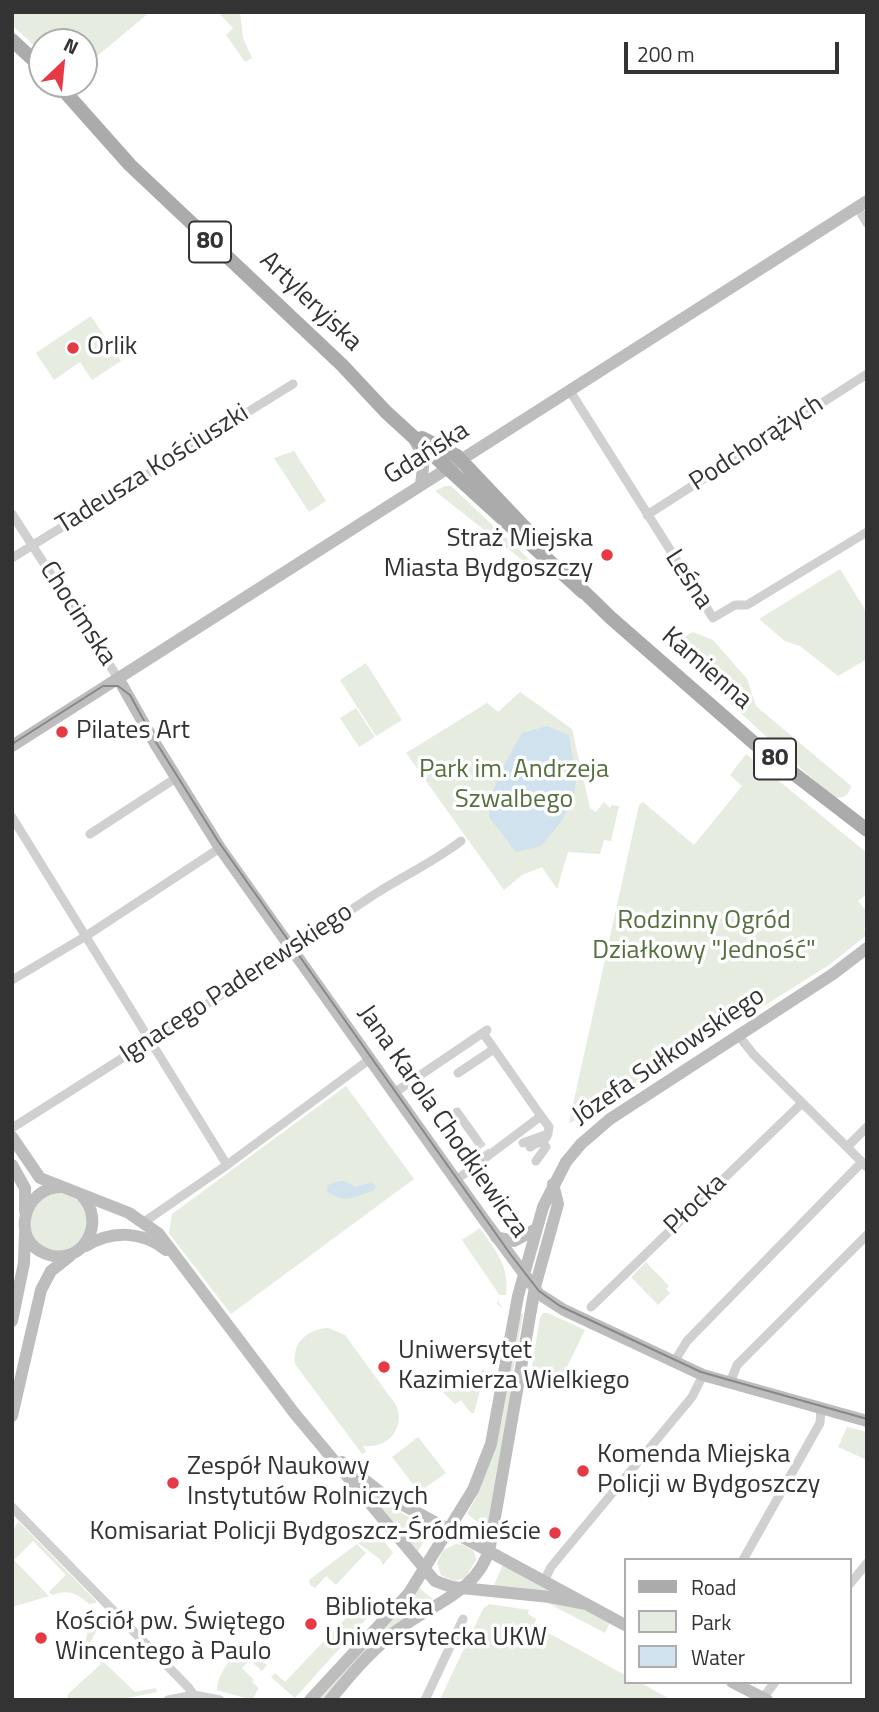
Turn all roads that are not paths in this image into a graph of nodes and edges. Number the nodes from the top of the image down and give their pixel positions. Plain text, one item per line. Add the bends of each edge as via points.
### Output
1 (12, 40) edge
2 (28, 55) edge
3 (70, 98) edge
4 (862, 204) edge
5 (867, 223) edge
6 (867, 374) edge
7 (293, 384) dead end
8 (569, 391) junction
9 (411, 435) junction
10 (485, 444) junction
11 (454, 463) junction
12 (475, 475) junction
13 (421, 485) junction
14 (12, 514) edge
15 (647, 515) junction
16 (867, 532) edge
17 (32, 545) junction
18 (12, 558) edge
19 (583, 592) junction
20 (118, 678) junction
21 (12, 746) edge
22 (176, 778) junction
23 (12, 817) edge
24 (867, 831) edge
25 (90, 834) dead end
26 (461, 841) dead end
27 (220, 848) junction
28 (86, 936) junction
29 (867, 948) edge
30 (293, 950) junction
31 (12, 980) edge
32 (738, 1035) junction
33 (152, 1041) junction
34 (494, 1049) junction
35 (370, 1059) junction
36 (458, 1073) dead end
37 (394, 1093) junction
38 (802, 1103) junction
39 (457, 1112) dead end
40 (541, 1116) junction
41 (867, 1126) edge
42 (12, 1128) edge
43 (12, 1137) edge
44 (545, 1138) junction
45 (477, 1140) tunnel mouth
46 (527, 1145) dead end
47 (847, 1147) junction
48 (536, 1161) dead end
49 (12, 1165) edge
50 (227, 1165) junction
51 (864, 1165) edge
52 (456, 1181) junction
53 (553, 1184) junction
54 (61, 1187) junction
55 (79, 1194) junction
56 (25, 1222) junction
57 (144, 1222) junction
58 (536, 1229) junction
59 (867, 1235) edge
60 (496, 1237) junction
61 (76, 1252) junction
62 (177, 1259) junction
63 (523, 1275) junction
64 (535, 1289) junction
65 (590, 1307) dead end
66 (13, 1314) edge
67 (12, 1321) edge
68 (674, 1362) junction
69 (703, 1375) junction
70 (730, 1383) junction
71 (821, 1408) junction
72 (12, 1416) edge
73 (867, 1421) edge
74 (322, 1446) junction
75 (14, 1512) edge
76 (449, 1529) junction
77 (489, 1552) junction
78 (744, 1558) edge
79 (867, 1563) edge
80 (423, 1569) junction
81 (544, 1581) junction
82 (851, 1583) edge
83 (462, 1589) junction
84 (586, 1604) junction
85 (463, 1619) dead end
86 (624, 1624) edge
87 (736, 1684) edge
88 (194, 1698) edge
89 (209, 1698) edge
90 (765, 1699) edge
91 (167, 1700) edge
92 (220, 1700) edge
93 (310, 1700) edge
94 (330, 1700) edge
95 (425, 1700) edge

1 - 2 main road
3 - 9 main road, Artyleryjska / 80 via 130,165
4 - 5 street
4 - 8 street, Gdańska
6 - 15 street, Podchorążych
7 - 17 street, Tadeusza Kościuszki
8 - 10 street, Gdańska
8 - 15 street, Leśna
9 - 11 main road, Artyleryjska / 80 via 430,440
9 - 13 street via 424,458
10 - 11 street, Gdańska
10 - 12 street
11 - 12 main road, Kamienna / 80
11 - 13 street, Gdańska
11 - 19 main road, Kamienna / 80
12 - 19 main road, Kamienna / 80
13 - 20 street, Gdańska
14 - 17 street, Chocimska
15 - 16 street, Leśna via 713,618 735,605 747,605
17 - 18 street, Tadeusza Kościuszki
17 - 20 street, Chocimska
19 - 24 main road, Kamienna / 80 via 754,743
20 - 21 street, Gdańska
20 - 22 street, Jana Karola Chodkiewicza
22 - 25 street via 106,817
22 - 27 street, Jana Karola Chodkiewicza
23 - 28 street
26 - 30 street, Ignacego Paderewskiego
27 - 28 street
27 - 30 street, Jana Karola Chodkiewicza
28 - 31 street
28 - 33 street
29 - 32 street, Józefa Sułkowskiego
30 - 33 street, Ignacego Paderewskiego
30 - 35 street, Jana Karola Chodkiewicza
32 - 38 street
32 - 53 street, Józefa Sułkowskiego via 596,1129
33 - 42 street, Ignacego Paderewskiego
33 - 50 street
34 - 36 street
34 - 37 street via 485,1032
34 - 40 street
35 - 37 street, Jana Karola Chodkiewicza
35 - 50 street
37 - 52 street, Jana Karola Chodkiewicza
38 - 47 street
38 - 65 street, Płocka
39 - 45 street
40 - 44 street via 549,1127
40 - 52 street
41 - 47 street
43 - 54 street via 37,1175
44 - 46 street
44 - 48 street via 546,1147
47 - 51 street
49 - 56 street via 25,1188
50 - 57 street
51 - 68 street via 687,1341
52 - 60 street, Jana Karola Chodkiewicza
53 - 58 street, Józefa Sułkowskiego
53 - 64 street via 558,1204
54 - 55 street
54 - 56 street via 35,1196
55 - 57 street
55 - 61 street via 91,1209 93,1224 90,1237
56 - 61 street via 39,1251 56,1256
56 - 66 street via 24,1263
57 - 62 street
58 - 60 street via 514,1241
58 - 63 street, Józefa Sułkowskiego
59 - 70 street via 737,1365
60 - 63 street, Jana Karola Chodkiewicza
61 - 62 street via 100,1238 127,1234 144,1237
61 - 72 street via 51,1271 41,1290
62 - 74 street
63 - 64 street, Jana Karola Chodkiewicza
63 - 76 street, Józefa Sułkowskiego via 491,1444 473,1490
64 - 68 street, Jana Karola Chodkiewicza via 559,1308
64 - 77 street
66 - 67 street
68 - 69 street, Jana Karola Chodkiewicza
69 - 70 street, Jana Karola Chodkiewicza
69 - 81 street via 695,1394
70 - 71 street, Jana Karola Chodkiewicza
71 - 73 street, Jana Karola Chodkiewicza
71 - 78 street via 820,1423
74 - 76 street via 380,1492
74 - 80 street
75 - 88 street
76 - 77 street
76 - 80 street, Józefa Sułkowskiego
77 - 81 street
77 - 83 street via 479,1573
79 - 82 street
80 - 83 street via 443,1585
80 - 93 street, Józefa Sułkowskiego via 409,1593
81 - 84 street
83 - 84 street
83 - 94 street via 390,1636
84 - 86 street
85 - 95 street
87 - 90 street
88 - 89 street
88 - 91 street
89 - 92 street

